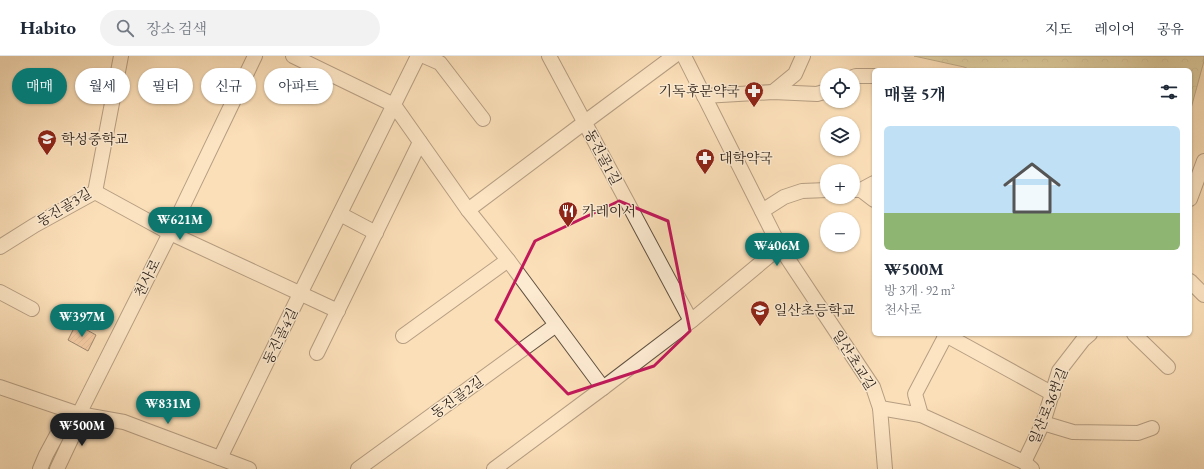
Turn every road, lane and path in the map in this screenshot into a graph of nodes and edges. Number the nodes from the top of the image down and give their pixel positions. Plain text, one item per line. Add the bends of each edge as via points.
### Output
1 (121, 56) edge
2 (255, 56) edge
3 (293, 56) edge
4 (418, 56) edge
5 (424, 56) edge
6 (549, 56) edge
7 (674, 56) edge
8 (684, 56) edge
9 (803, 56) edge
10 (860, 76) edge
11 (872, 76) edge
12 (773, 92) junction
13 (820, 93) edge
14 (704, 96) junction
15 (394, 105) junction
16 (483, 119) dead end
17 (585, 122) junction
18 (420, 142) junction
19 (1204, 161) edge
20 (872, 184) edge
21 (860, 189) edge
22 (820, 190) edge
23 (95, 192) junction
24 (860, 192) edge
25 (1192, 194) edge
26 (872, 199) edge
27 (468, 210) junction
28 (762, 211) junction
29 (340, 214) junction
30 (170, 232) junction
31 (376, 233) junction
32 (780, 247) junction
33 (0, 248) edge
34 (508, 260) junction
35 (1192, 283) edge
36 (0, 292) edge
37 (300, 294) junction
38 (1204, 294) edge
39 (32, 309) dead end
40 (338, 312) junction
41 (691, 321) junction
42 (556, 325) junction
43 (403, 336) dead end
44 (945, 336) edge
45 (947, 336) edge
46 (1088, 336) edge
47 (1136, 336) edge
48 (317, 353) dead end
49 (1168, 367) dead end
50 (0, 387) edge
51 (603, 388) junction
52 (1053, 394) junction
53 (880, 408) junction
54 (79, 414) junction
55 (921, 415) junction
56 (1043, 423) junction
57 (1152, 428) dead end
58 (220, 458) junction
59 (1028, 465) edge
60 (40, 469) edge
61 (57, 469) edge
62 (249, 469) edge
63 (358, 469) edge
64 (494, 469) edge
65 (885, 469) edge

1 - 23 street, 동진골3길
2 - 30 street, 천사로
3 - 15 street
4 - 15 street, 동진골4길
5 - 16 street via 440,63
6 - 17 street, 동진골1길
7 - 17 street
8 - 14 street, 일산초교길
9 - 12 street via 795,74
10 - 11 street
12 - 13 street
12 - 14 street
14 - 28 street, 일산초교길
15 - 18 street
15 - 29 street, 동진골4길
17 - 27 street
17 - 41 street, 동진골1길
18 - 27 street
18 - 31 street
19 - 25 street
20 - 21 street
22 - 28 street via 802,190 784,197
23 - 30 street
23 - 33 street, 동진골3길 via 35,225
24 - 26 street
27 - 34 street
28 - 32 street, 일산초교길
29 - 31 street
29 - 37 street, 동진골4길
30 - 37 street
30 - 54 street, 천사로
31 - 40 street
32 - 41 street
32 - 53 street, 일산초교길 via 873,387
34 - 42 street
34 - 43 street
35 - 38 street
36 - 39 street
37 - 40 street
37 - 58 street, 동진골4길
40 - 48 street
41 - 51 street
42 - 51 street
42 - 63 street, 동진골2길
44 - 55 street via 916,394
45 - 52 street
46 - 52 street, 일산로36번길 via 1059,371
47 - 49 street
50 - 54 street
51 - 64 street
52 - 56 street, 일산로36번길
53 - 55 street, 일산초교길
53 - 65 street, 일산초교길
54 - 58 street via 124,422
54 - 60 street, 천사로 via 60,430
54 - 61 street, 천사로 via 74,433
55 - 59 street, 일산초교길
56 - 57 street via 1073,432 1138,433
56 - 59 street, 일산로36번길
58 - 62 street

